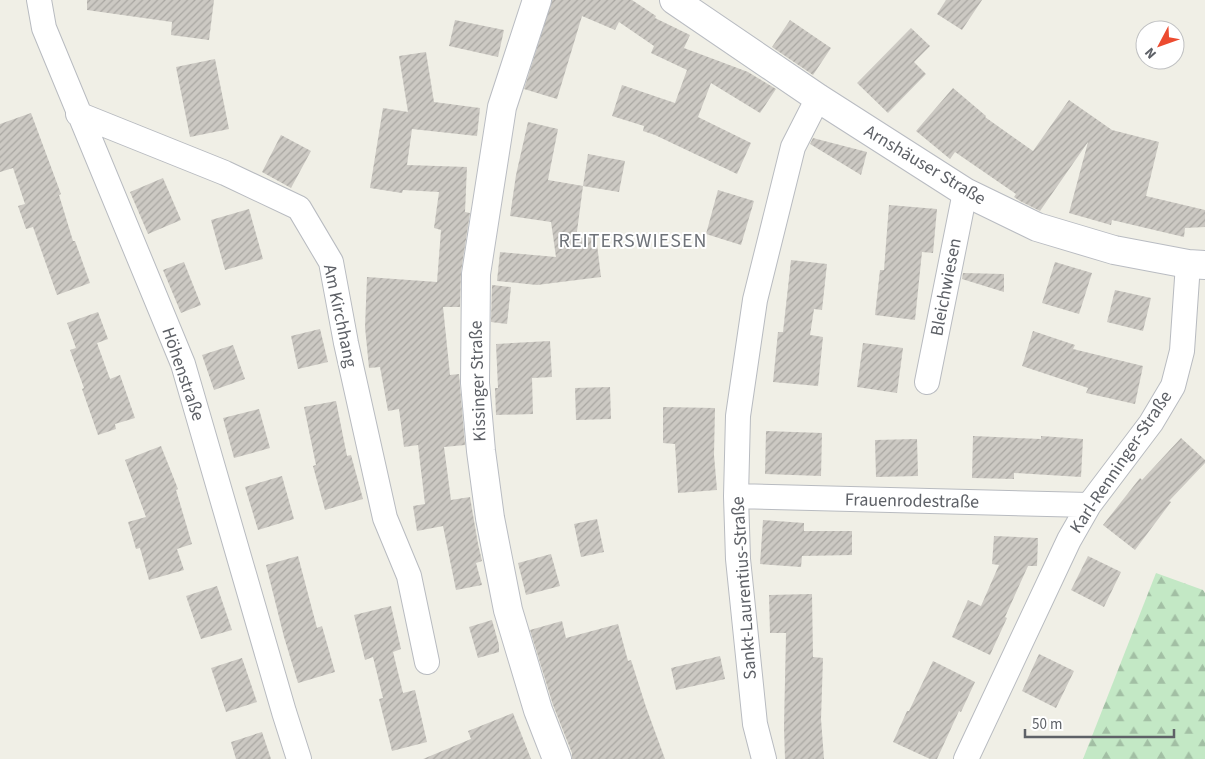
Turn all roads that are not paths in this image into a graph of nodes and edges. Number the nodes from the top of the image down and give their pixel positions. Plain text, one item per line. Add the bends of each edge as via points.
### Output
1 (39, 0) edge
2 (537, 0) edge
3 (674, 0) edge
4 (818, 98) junction
5 (78, 114) junction
6 (965, 192) junction
7 (1197, 264) edge
8 (927, 382) dead end
9 (736, 496) junction
10 (1089, 506) junction
11 (427, 662) dead end
12 (299, 759) edge
13 (556, 759) edge
14 (764, 759) edge
15 (966, 759) edge

1 - 5 street, Höhenstraße via 44,28
2 - 13 street, Kissinger Straße via 502,107 476,274 475,383 490,518 508,610
3 - 4 street, Arnshäuser Straße
4 - 6 street, Arnshäuser Straße
4 - 9 street, Sankt-Laurentius-Straße via 793,147 755,300 738,416
5 - 11 street, Am Kirchhang via 225,173 300,208 331,262 385,518 409,576
5 - 12 street, Höhenstraße via 183,364
6 - 7 street, Arnshäuser Straße via 1037,227 1114,250
6 - 8 street, Bleichwiesen
7 - 10 street, Karl-Renninger-Straße via 1173,386 1151,423
9 - 10 street, Frauenrodestraße
9 - 14 street, Sankt-Laurentius-Straße via 738,560 755,724
10 - 15 street, Karl-Renninger-Straße via 1069,540

